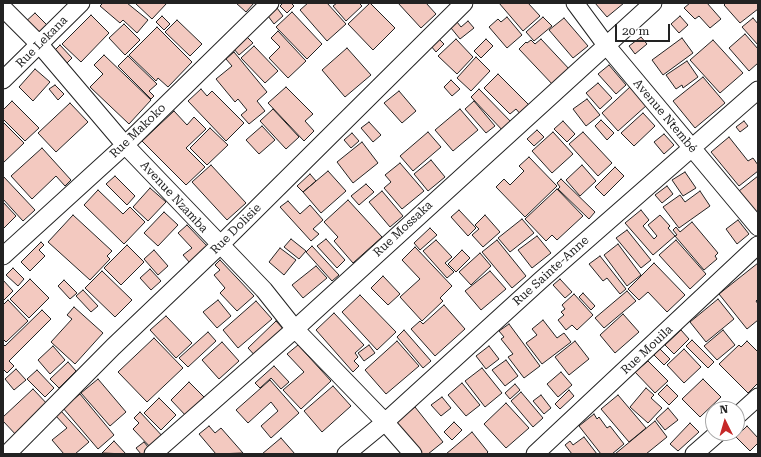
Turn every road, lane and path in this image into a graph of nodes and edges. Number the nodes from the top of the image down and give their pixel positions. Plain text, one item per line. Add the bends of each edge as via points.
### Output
1 (81, 3) edge
2 (270, 3) edge
3 (464, 3) edge
4 (575, 3) edge
5 (653, 3) edge
6 (3, 8) edge
7 (40, 45) junction
8 (606, 45) junction
9 (3, 80) edge
10 (758, 90) edge
11 (125, 145) junction
12 (691, 147) junction
13 (758, 227) edge
14 (220, 245) junction
15 (758, 245) edge
16 (3, 256) edge
17 (295, 329) junction
18 (758, 397) edge
19 (745, 409) edge
20 (385, 422) junction
21 (709, 441) edge
22 (7, 454) edge
23 (152, 454) edge
24 (346, 454) edge
25 (413, 454) edge
26 (535, 454) edge
27 (694, 454) edge

1 - 7 street, Rue Lekana
2 - 11 street, Rue Makoko
3 - 14 street, Rue Dolisie
4 - 8 street, Avenue Ntembé
5 - 8 street, Rue Mossaka
6 - 7 street, Avenue Nzamba
7 - 9 street, Rue Lekana
7 - 11 street, Avenue Nzamba
8 - 12 street, Avenue Ntembé
8 - 17 street, Rue Mossaka
10 - 12 street, Rue Sainte-Anne
11 - 14 street, Avenue Nzamba
11 - 16 street, Rue Makoko
12 - 13 street, Avenue Ntembé
12 - 20 street, Rue Sainte-Anne
14 - 17 street, Avenue Nzamba via 264,290
14 - 22 street, Rue Dolisie via 113,347
15 - 26 street, Rue Mouila
17 - 20 street, Avenue Nzamba
17 - 23 street, Rue Mossaka
18 - 19 street
20 - 24 street, Rue Sainte-Anne
20 - 25 street, Avenue Nzamba
21 - 27 street

